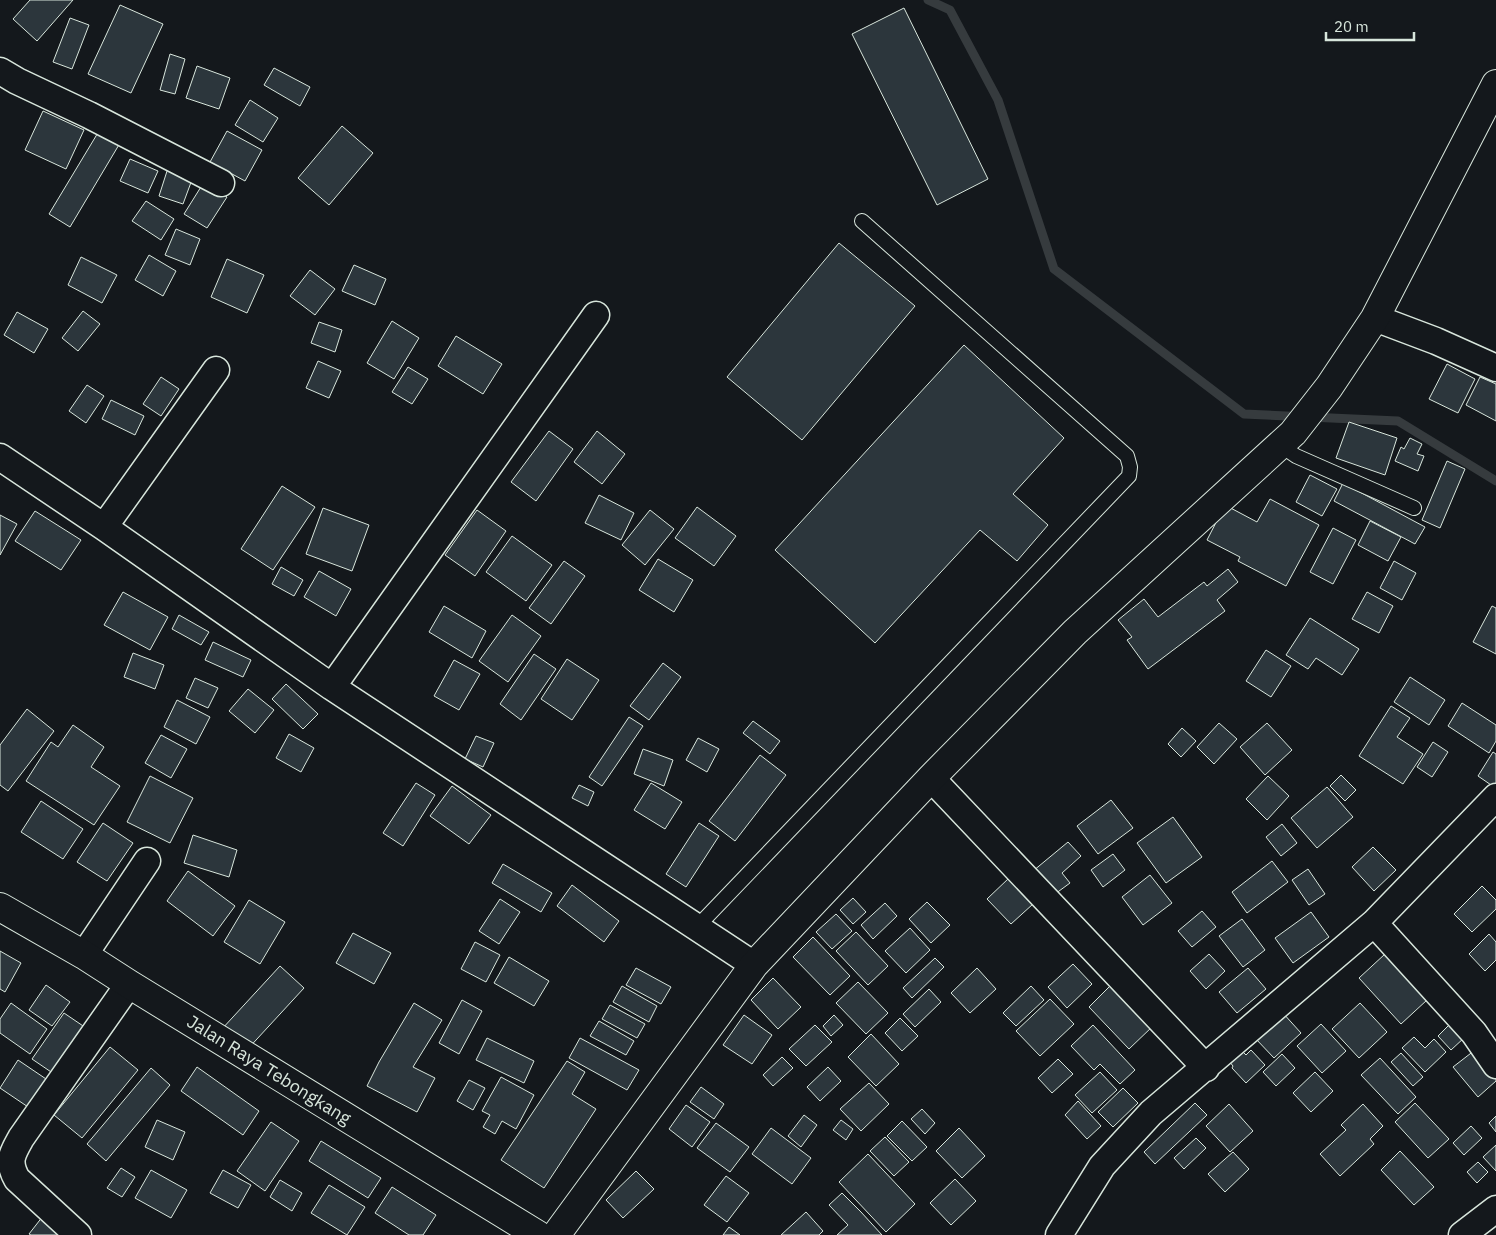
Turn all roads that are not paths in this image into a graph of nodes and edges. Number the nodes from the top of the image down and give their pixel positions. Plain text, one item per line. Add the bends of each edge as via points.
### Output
1 (0, 71) edge
2 (1496, 84) edge
3 (221, 183) dead end
4 (862, 221) dead end
5 (596, 315) dead end
6 (1375, 318) junction
7 (1496, 368) edge
8 (216, 370) dead end
9 (1287, 439) junction
10 (0, 457) edge
11 (1414, 508) dead end
12 (104, 526) junction
13 (332, 687) junction
14 (931, 778) junction
15 (1496, 797) edge
16 (147, 861) dead end
17 (0, 907) edge
18 (1374, 923) junction
19 (696, 928) junction
20 (84, 955) junction
21 (754, 965) junction
22 (129, 984) junction
23 (1496, 1065) edge
24 (1206, 1068) junction
25 (1496, 1209) edge
26 (78, 1235) edge
27 (538, 1235) edge
28 (556, 1235) edge
29 (1059, 1235) edge
30 (1462, 1235) edge

1 - 3 street
2 - 6 main road
4 - 19 lane via 1127,456 1129,476
5 - 13 street
6 - 7 street
6 - 9 main road via 1329,387
8 - 12 street
9 - 11 lane via 1296,456
9 - 14 main road via 1075,632
10 - 12 street
12 - 13 street
13 - 19 street
14 - 21 main road
14 - 24 street
15 - 18 street
16 - 20 street
17 - 20 main road, Jalan Raya Tebongkang
18 - 23 street via 1474,1033
18 - 24 street
19 - 21 street
20 - 22 main road, Jalan Raya Tebongkang
21 - 28 main road
22 - 26 street via 12,1152 12,1171 17,1179
22 - 27 main road, Jalan Raya Tebongkang
24 - 29 street via 1151,1113 1102,1166
25 - 30 street

